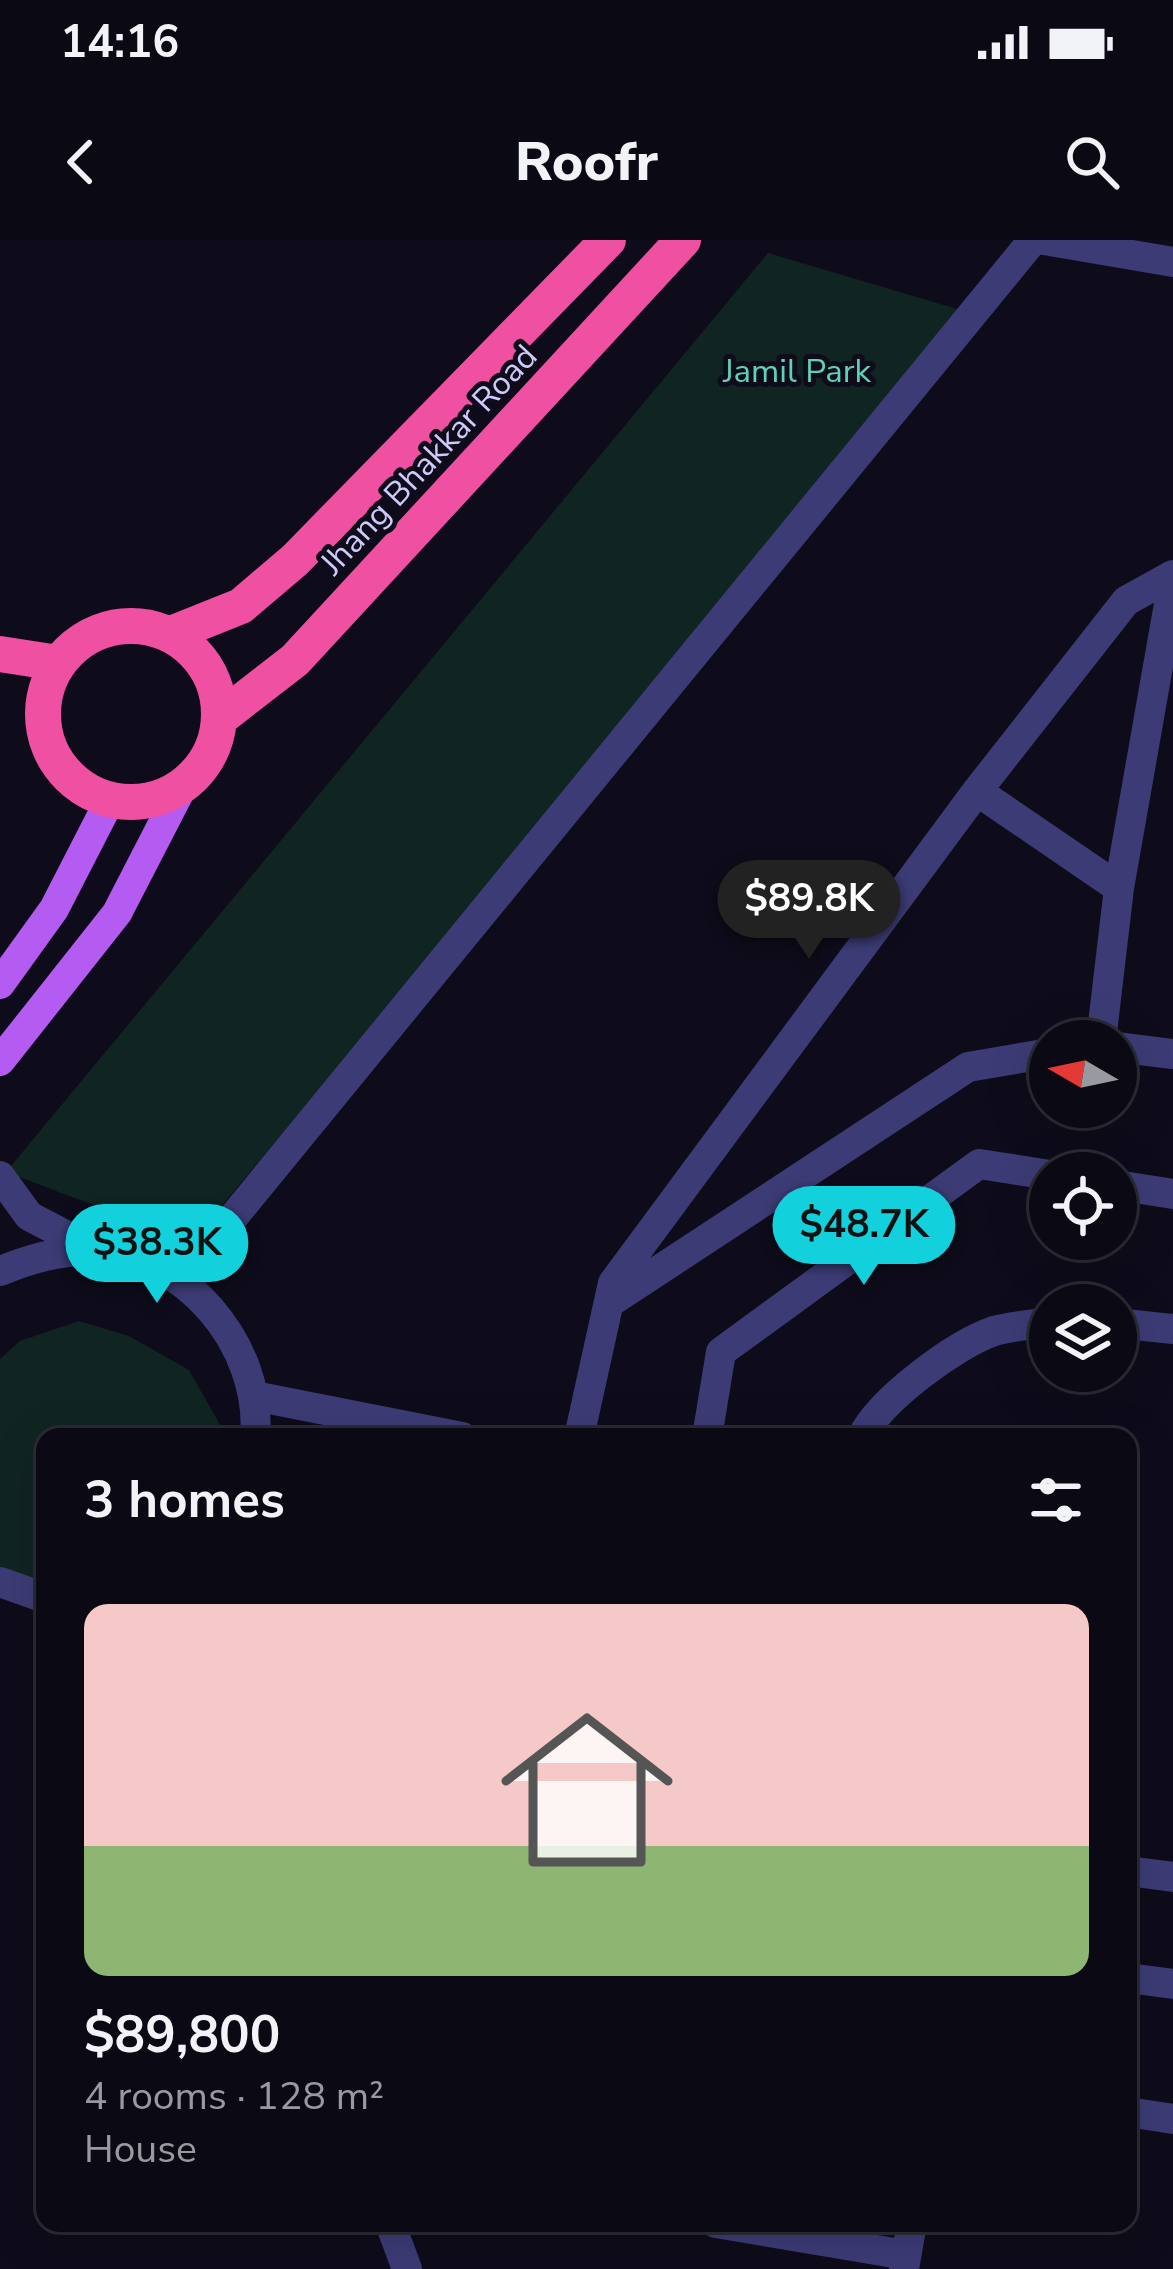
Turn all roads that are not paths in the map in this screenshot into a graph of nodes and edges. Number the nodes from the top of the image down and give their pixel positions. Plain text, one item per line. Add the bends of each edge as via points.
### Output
1 (608, 240) edge
2 (683, 240) edge
3 (1034, 240) edge
4 (1044, 240) edge
5 (1173, 262) edge
6 (1173, 578) edge
7 (171, 634) junction
8 (0, 654) edge
9 (58, 663) junction
10 (219, 719) junction
11 (182, 787) junction
12 (977, 790) junction
13 (110, 800) junction
14 (1119, 888) junction
15 (0, 983) edge
16 (1103, 1020) edge
17 (1137, 1050) edge
18 (1173, 1054) edge
19 (1029, 1057) edge
20 (0, 1061) edge
21 (1029, 1171) edge
22 (0, 1176) edge
23 (1137, 1188) edge
24 (1173, 1194) edge
25 (94, 1250) junction
26 (0, 1271) edge
27 (181, 1281) junction
28 (609, 1303) junction
29 (1029, 1326) edge
30 (1137, 1326) edge
31 (1173, 1330) edge
32 (254, 1396) junction
33 (256, 1428) edge
34 (416, 1428) edge
35 (581, 1428) edge
36 (708, 1428) edge
37 (866, 1428) edge
38 (0, 1582) edge
39 (36, 1595) edge
40 (1137, 1871) edge
41 (1173, 1877) edge
42 (1137, 1979) edge
43 (1173, 1984) edge
44 (1137, 2113) edge
45 (1173, 2119) edge
46 (393, 2232) edge
47 (760, 2232) edge
48 (910, 2232) edge
49 (905, 2262) edge
50 (407, 2269) edge

1 - 7 highway, Jhang Bhakkar Road via 295,560 241,606
2 - 10 highway, Jhang Bhakkar Road via 310,645
3 - 27 street
4 - 5 street
6 - 12 street via 1126,601
6 - 14 street
7 - 9 highway via 122,625 86,638
7 - 10 highway via 208,670
8 - 9 highway
9 - 13 highway via 42,717 48,746 73,779
10 - 11 highway via 214,745
11 - 13 highway via 147,800
11 - 20 main road via 117,914
12 - 14 street
12 - 28 street via 613,1283
13 - 15 main road via 54,909
14 - 16 street
17 - 18 street
19 - 28 street via 968,1067
21 - 36 street via 979,1164 721,1352
22 - 25 street via 29,1216
23 - 24 street
25 - 26 street via 42,1255
25 - 27 street
27 - 32 street via 215,1312
28 - 35 street
29 - 37 street via 992,1332 925,1370
30 - 31 street
32 - 33 street
32 - 34 street
38 - 39 street
40 - 41 street
42 - 43 street
44 - 45 street
46 - 50 street
47 - 49 street
48 - 49 street

